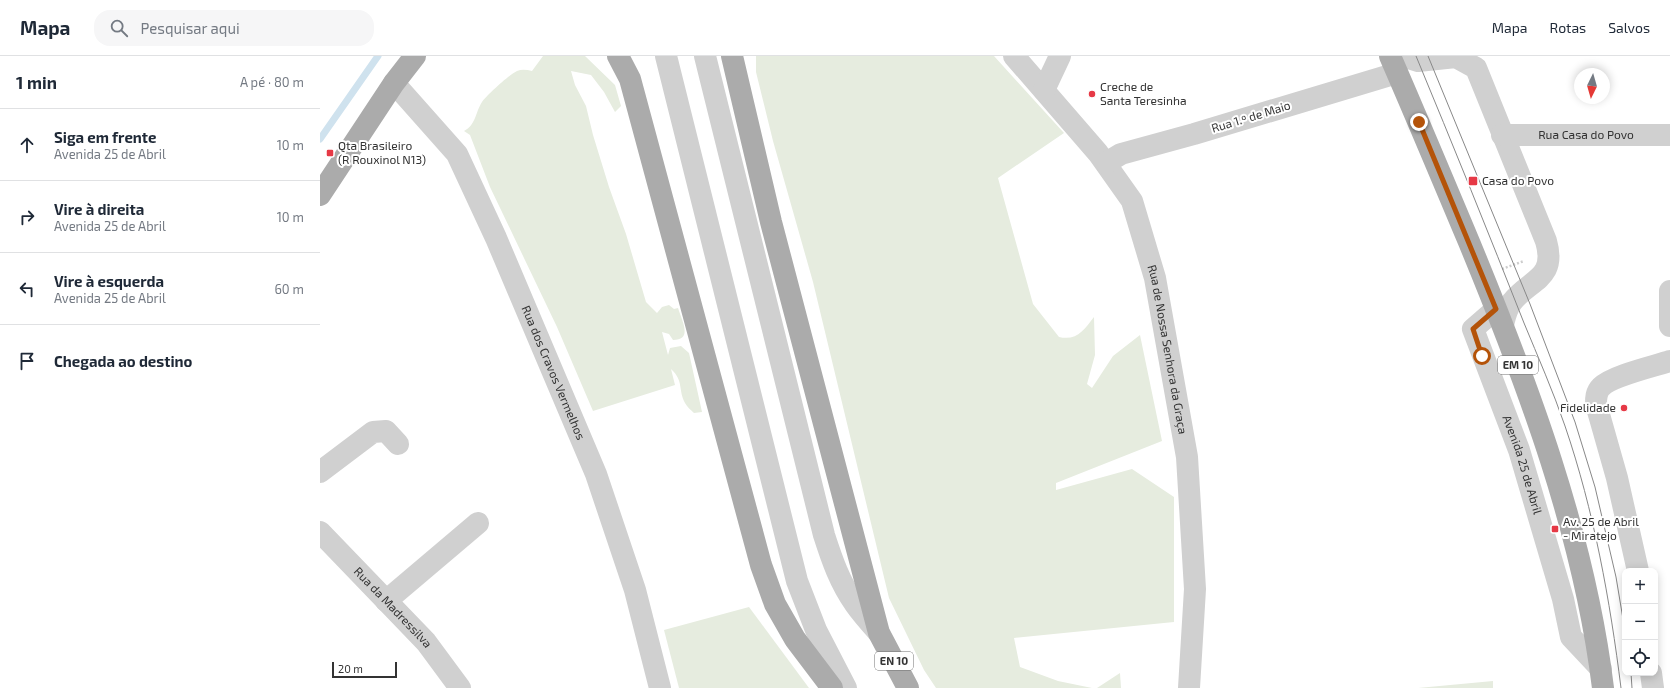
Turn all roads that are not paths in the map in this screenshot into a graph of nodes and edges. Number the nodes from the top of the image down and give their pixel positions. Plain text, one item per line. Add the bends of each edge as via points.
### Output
1 (415, 56) edge
2 (618, 56) edge
3 (666, 56) edge
4 (705, 56) edge
5 (732, 56) edge
6 (1014, 56) edge
7 (1060, 56) edge
8 (1396, 62) edge
9 (394, 82) junction
10 (1044, 90) junction
11 (1502, 135) junction
12 (1670, 135) edge
13 (1106, 163) junction
14 (320, 194) edge
15 (1670, 291) edge
16 (1500, 317) junction
17 (1670, 326) edge
18 (1670, 361) edge
19 (398, 444) dead end
20 (320, 472) edge
21 (478, 523) dead end
22 (320, 532) edge
23 (1637, 568) edge
24 (386, 601) junction
25 (879, 633) junction
26 (1651, 676) edge
27 (1602, 679) edge
28 (460, 688) edge
29 (660, 688) edge
30 (832, 688) edge
31 (846, 688) edge
32 (908, 688) edge
33 (1189, 688) edge
34 (1653, 688) edge

1 - 9 main road
2 - 30 main road via 630,79 760,565 775,604 792,633
3 - 31 street via 797,581 816,630
4 - 25 street via 824,535 842,584
5 - 25 main road via 770,222
6 - 10 street, Rua de Nossa Senhora da Graça
7 - 10 street
8 - 11 street, Avenida 25 de Abril via 1456,57 1476,68
8 - 13 street, Rua 1.º de Maio via 1201,132 1121,154
8 - 16 main road, Avenida 25 de Abril / EM 10
9 - 14 main road
9 - 29 street, Rua dos Cravos Vermelhos via 457,154 496,238 596,474 635,590
10 - 13 street, Rua de Nossa Senhora da Graça
11 - 12 street, Rua Casa do Povo
11 - 16 street, Avenida 25 de Abril via 1546,241 1549,255 1543,274 1511,303 1505,317
13 - 33 street, Rua de Nossa Senhora da Graça via 1132,201 1155,278 1187,457 1195,589
15 - 17 street
16 - 27 main road, Avenida 25 de Abril / EM 10 via 1552,464 1570,525 1595,630
16 - 27 street, Avenida 25 de Abril via 1473,329 1519,450 1553,562 1572,637
18 - 23 street via 1616,378 1601,386 1596,395 1596,404 1617,478
19 - 20 street via 386,431 373,432
21 - 24 street
22 - 24 street, Rua da Madressilva
24 - 28 street, Rua da Madressilva via 426,642
25 - 32 main road, EN 10
26 - 34 street

